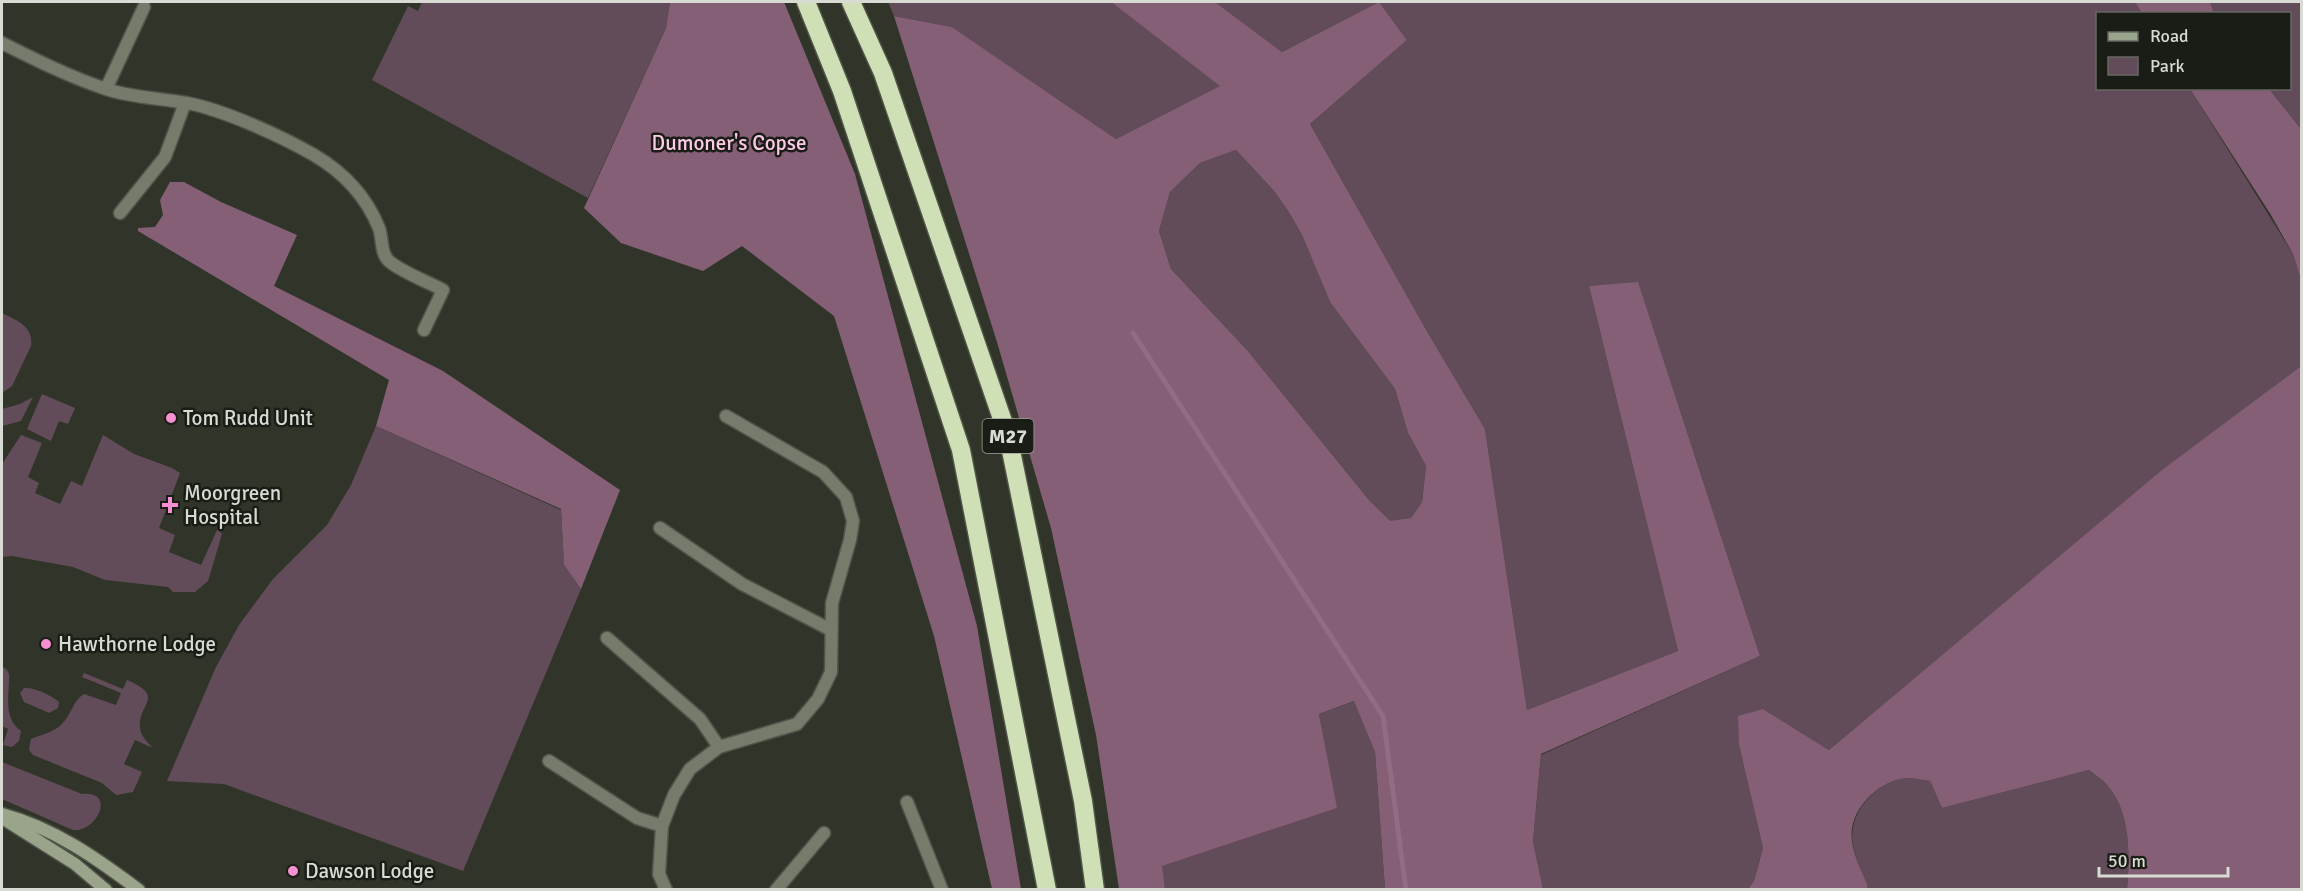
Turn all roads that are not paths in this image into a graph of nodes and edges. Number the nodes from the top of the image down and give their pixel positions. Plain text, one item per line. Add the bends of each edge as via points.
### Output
1 (806, 2) edge
2 (851, 2) edge
3 (144, 7) dead end
4 (2, 43) edge
5 (106, 89) junction
6 (185, 103) junction
7 (120, 213) dead end
8 (424, 330) dead end
9 (726, 416) dead end
10 (660, 528) dead end
11 (831, 630) junction
12 (608, 638) dead end
13 (719, 747) junction
14 (549, 760) dead end
15 (907, 802) dead end
16 (2, 816) edge
17 (662, 826) junction
18 (824, 833) dead end
19 (106, 890) edge
20 (139, 890) edge
21 (666, 890) edge
22 (776, 890) edge
23 (942, 890) edge
24 (1047, 890) edge
25 (1095, 890) edge

1 - 24 highway, M27 via 842,91 961,450
2 - 25 highway, M27 via 883,73 1008,436 1083,801
3 - 5 street
4 - 5 street
5 - 6 street via 133,97
6 - 7 street via 165,158
6 - 8 street via 286,140 332,166 369,205 390,262 443,290
9 - 11 street via 823,472 846,497 853,521 832,603
10 - 11 street via 742,584
11 - 13 street via 831,672 818,699 797,724
12 - 13 street via 700,719
13 - 17 street via 690,769
14 - 17 street via 637,818
15 - 23 street
16 - 19 main road via 75,864
16 - 20 main road via 26,821 84,850
17 - 21 street via 659,874
18 - 22 street

